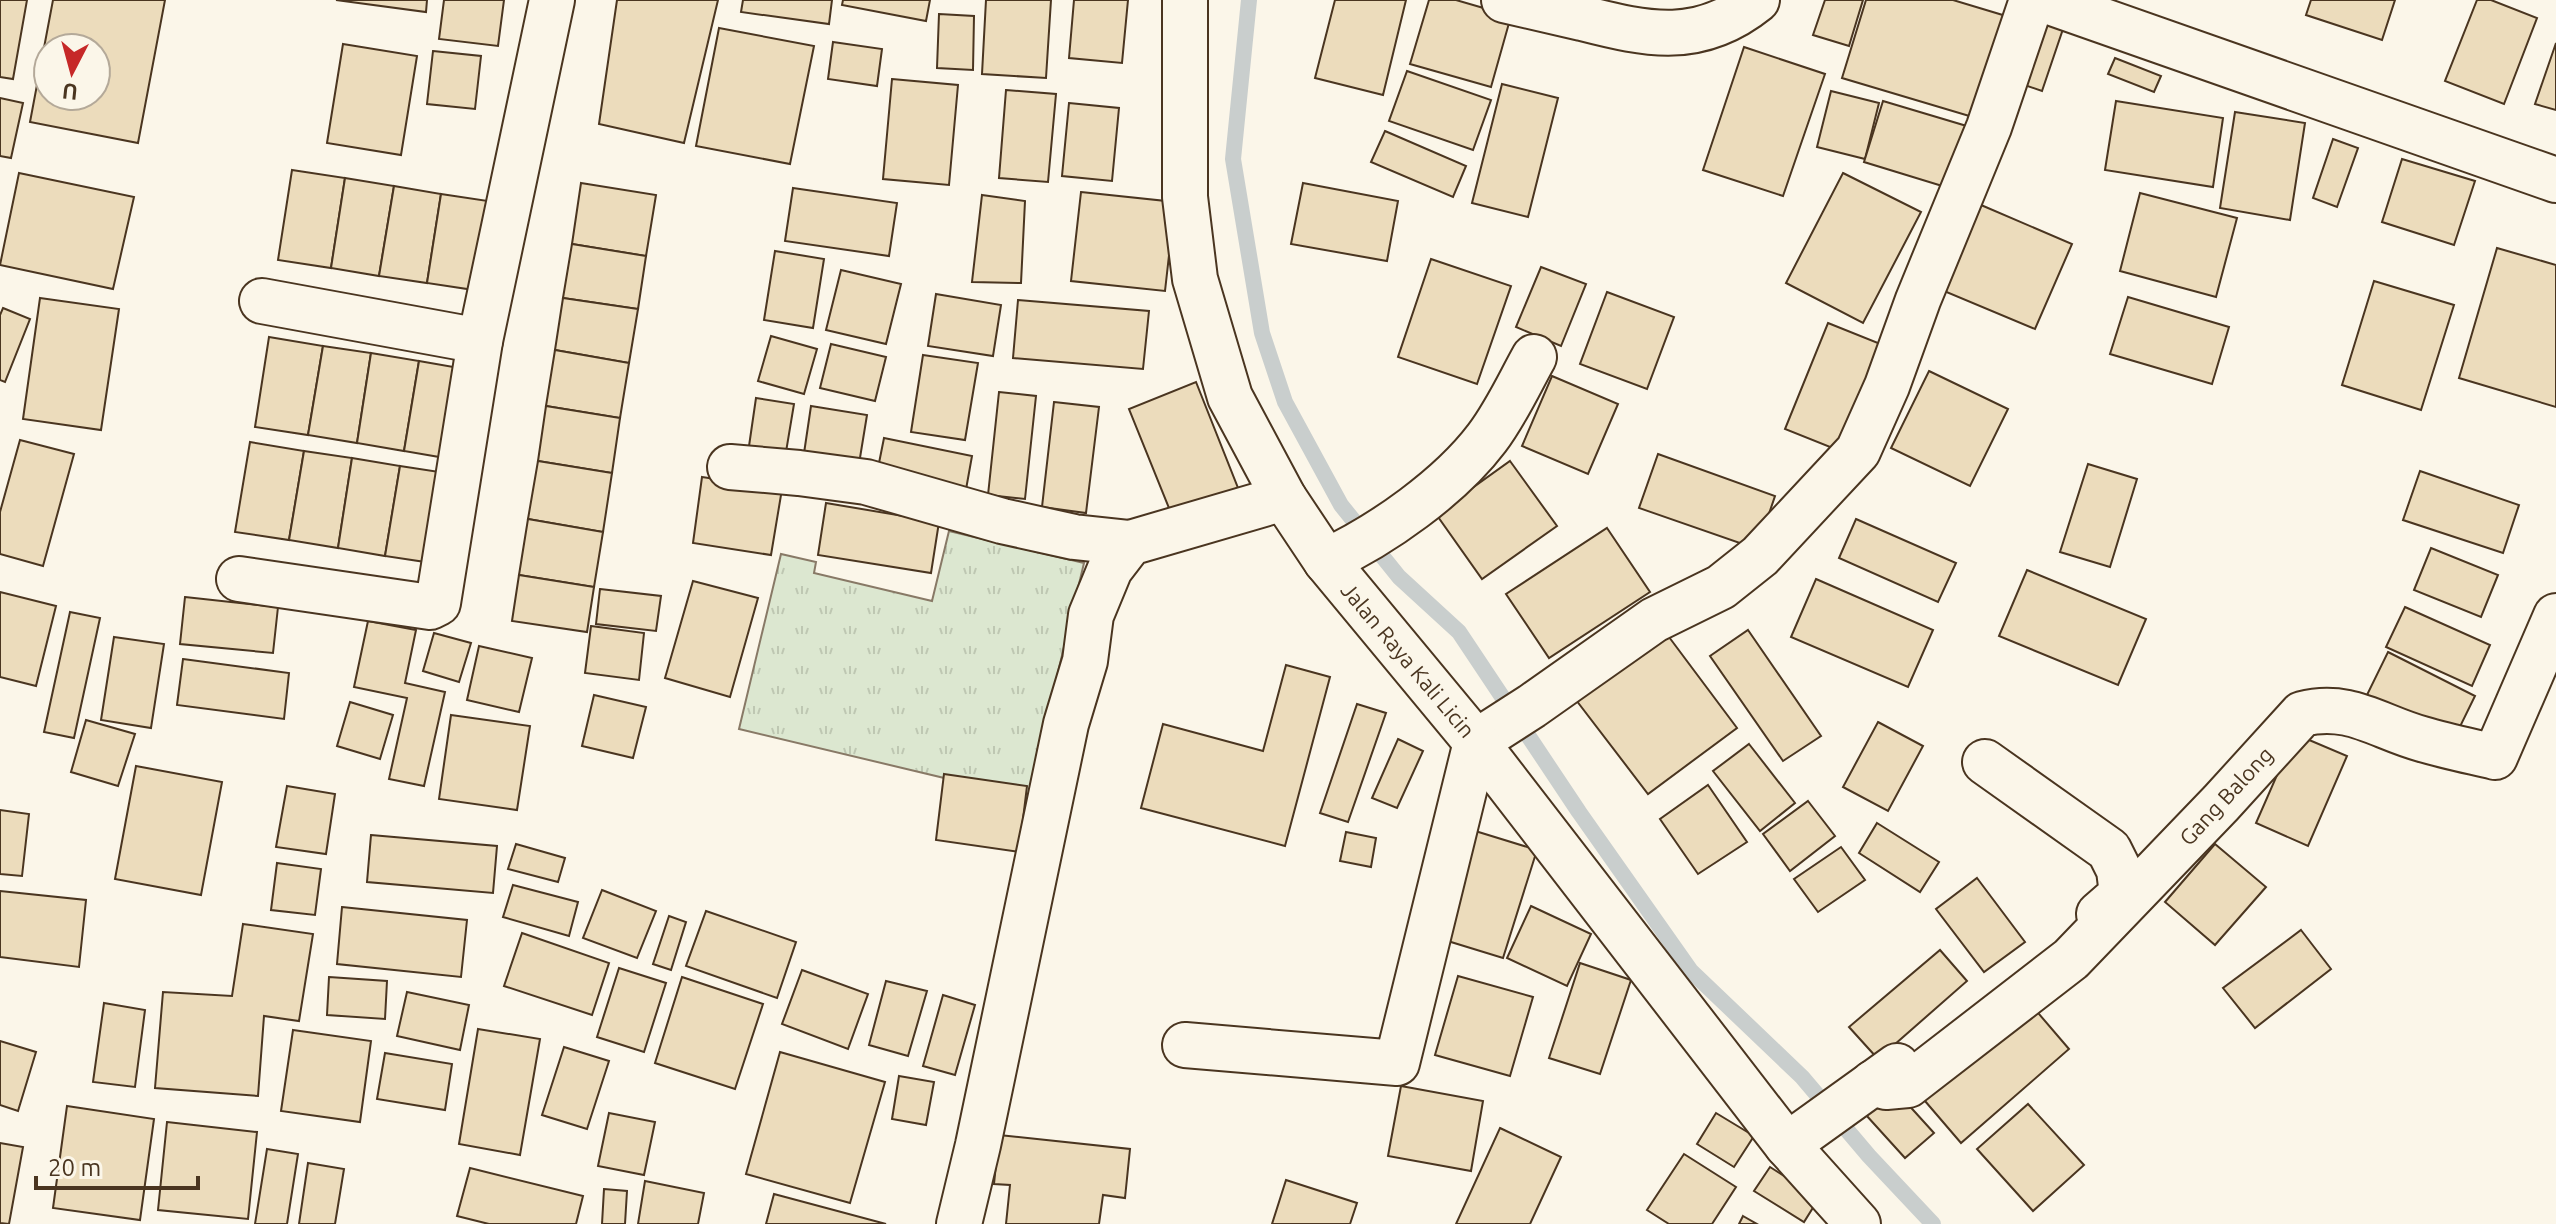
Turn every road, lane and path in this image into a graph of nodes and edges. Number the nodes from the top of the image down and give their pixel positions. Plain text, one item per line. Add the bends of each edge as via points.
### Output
1 (552, 0) edge
2 (1185, 0) edge
3 (1504, 0) edge
4 (1757, 0) edge
5 (2032, 0) edge
6 (2044, 0) edge
7 (2556, 180) edge
8 (262, 301) dead end
9 (480, 341) junction
10 (1534, 357) dead end
11 (730, 467) dead end
12 (1284, 498) junction
13 (1130, 543) junction
14 (1353, 547) junction
15 (239, 579) dead end
16 (2556, 616) edge
17 (1502, 725) junction
18 (1985, 762) dead end
19 (1185, 1045) dead end
20 (1861, 1091) junction
21 (1793, 1141) junction
22 (959, 1224) edge
23 (1858, 1224) edge

1 - 9 street
2 - 12 street, Jalan Raya Kali Licin via 1185,197 1195,279 1230,397
3 - 4 street via 1661,34 1721,23
5 - 17 street via 1989,127 1858,451 1760,556 1721,587 1654,620
6 - 7 street
8 - 9 street
9 - 15 street via 438,603 430,607
10 - 14 street via 1509,405 1463,465
11 - 13 street via 866,482 1002,521
12 - 13 street
12 - 14 street, Jalan Raya Kali Licin
13 - 22 street via 1110,569 1091,615
14 - 17 street, Jalan Raya Kali Licin
16 - 20 street, Gang Balong via 2495,757 2419,739 2351,712 2320,709 2302,714 2071,959 1908,1085
17 - 19 street via 1397,1063
17 - 21 street, Jalan Raya Kali Licin
18 - 20 street via 2109,850 2122,894 2027,974
20 - 21 street
21 - 23 street, Jalan Raya Kali Licin

